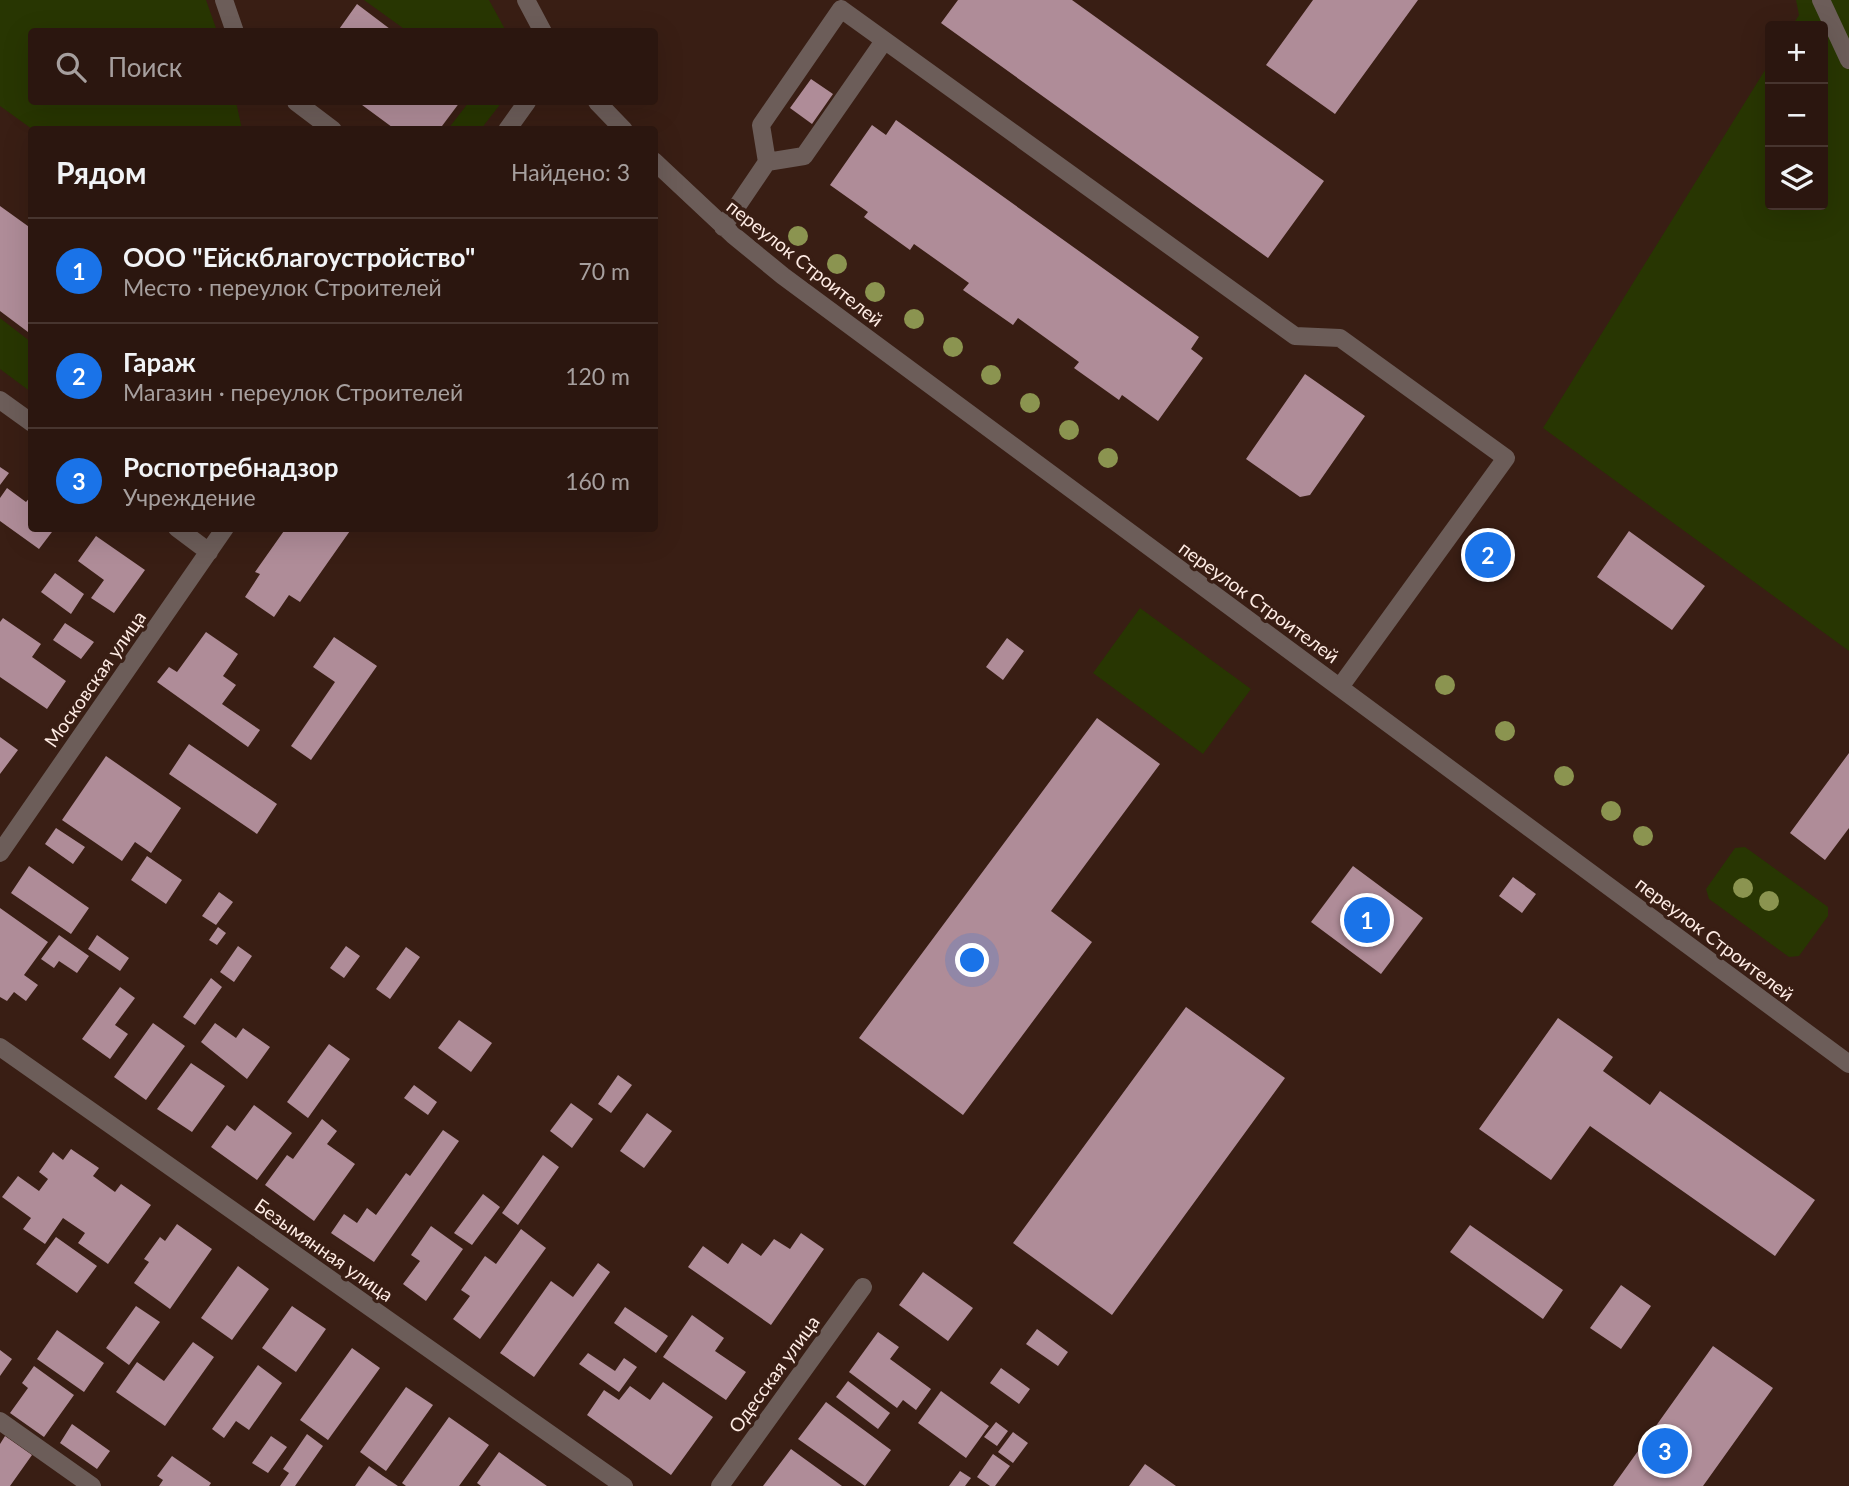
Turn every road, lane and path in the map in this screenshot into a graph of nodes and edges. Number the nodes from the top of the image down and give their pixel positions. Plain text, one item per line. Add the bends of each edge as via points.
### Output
1 (224, 0) edge
2 (526, 0) edge
3 (1821, 0) edge
4 (234, 28) edge
5 (541, 28) edge
6 (884, 41) junction
7 (1849, 60) edge
8 (300, 105) edge
9 (525, 105) edge
10 (600, 105) edge
11 (328, 126) edge
12 (510, 126) edge
13 (620, 126) edge
14 (767, 162) junction
15 (658, 165) edge
16 (723, 227) junction
17 (0, 400) edge
18 (28, 420) edge
19 (182, 532) edge
20 (222, 532) edge
21 (209, 552) junction
22 (1339, 687) junction
23 (0, 853) edge
24 (0, 1048) edge
25 (1849, 1064) edge
26 (863, 1287) dead end
27 (0, 1421) edge
28 (92, 1486) edge
29 (624, 1486) edge
30 (720, 1486) edge

1 - 4 street
2 - 5 street
3 - 7 street
6 - 14 street via 804,156
6 - 14 street via 841,9 761,125
6 - 22 street via 1295,336 1340,338 1506,458
8 - 11 street
9 - 12 street
10 - 13 street
14 - 16 street
15 - 16 street, переулок Строителей
16 - 22 street, переулок Строителей
17 - 18 street
19 - 21 street
20 - 21 street, Московская улица
21 - 23 street, Московская улица
22 - 25 street, переулок Строителей
24 - 29 street, Безымянная улица
26 - 30 street, Одесская улица
27 - 28 street

